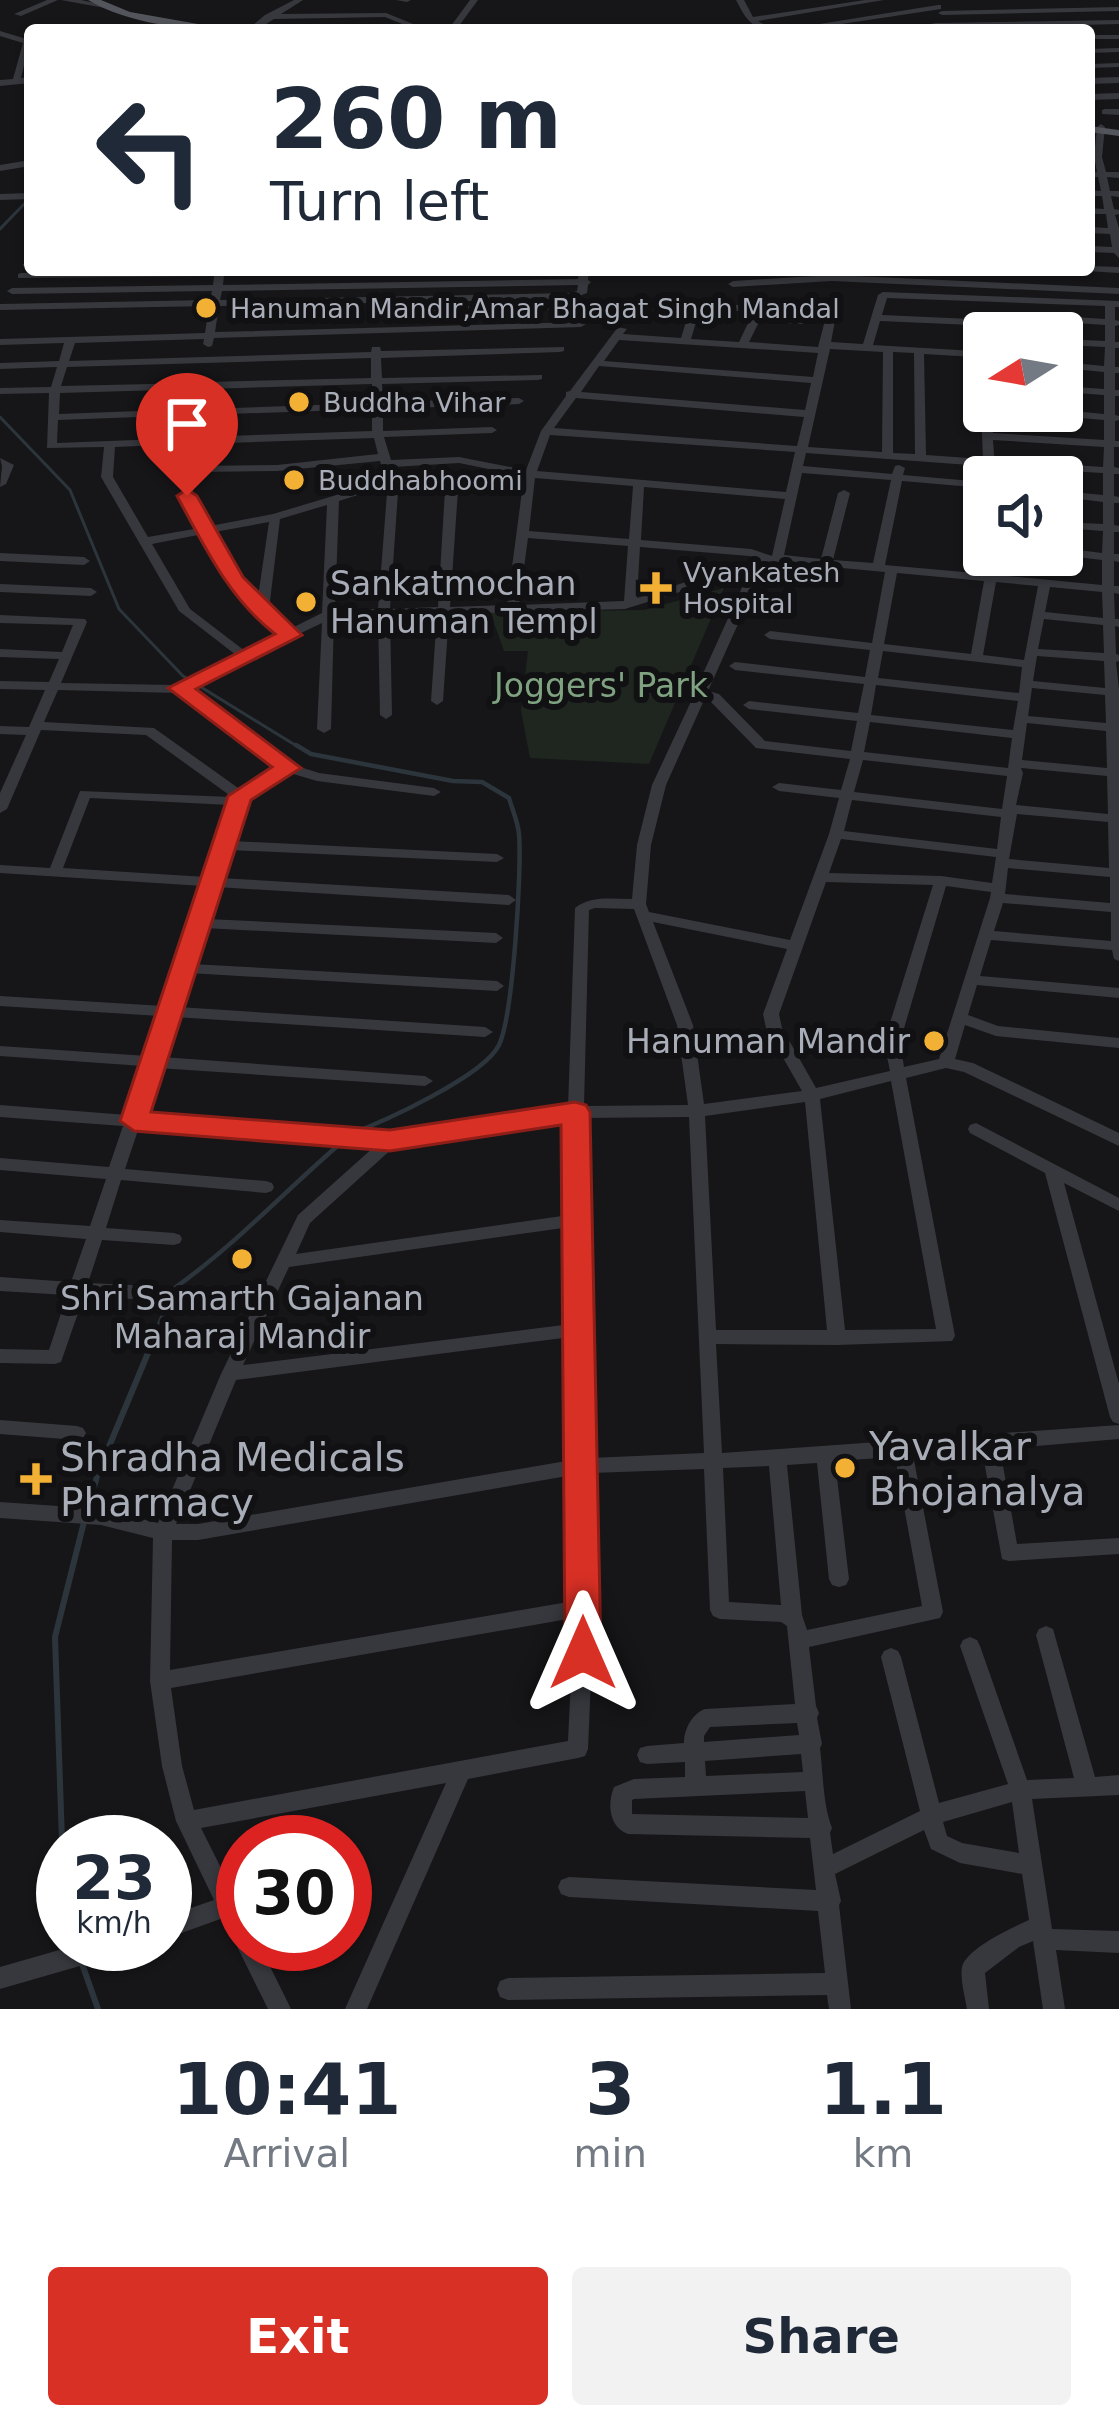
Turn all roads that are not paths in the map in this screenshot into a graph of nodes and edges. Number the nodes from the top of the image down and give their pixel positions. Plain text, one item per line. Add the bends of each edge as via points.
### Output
1 (54, 0) edge
2 (65, 0) edge
3 (299, 0) edge
4 (740, 0) edge
5 (880, 0) edge
6 (1068, 0) edge
7 (1089, 0) edge
8 (346, 2) edge
9 (93, 3) edge
10 (822, 3) edge
11 (1020, 5) edge
12 (938, 6) edge
13 (1119, 9) edge
14 (1106, 10) junction
15 (18, 14) dead end
16 (748, 16) junction
17 (268, 17) junction
18 (337, 18) junction
19 (849, 20) junction
20 (164, 24) edge
21 (178, 24) edge
22 (259, 24) edge
23 (409, 24) edge
24 (761, 24) edge
25 (824, 24) edge
26 (855, 24) edge
27 (1118, 24) edge
28 (24, 56) edge
29 (24, 81) edge
30 (16, 82) junction
31 (0, 83) edge
32 (1105, 112) dead end
33 (1119, 112) edge
34 (1095, 174) edge
35 (1119, 175) edge
36 (1095, 193) edge
37 (1106, 193) junction
38 (1119, 194) edge
39 (1114, 212) edge
40 (1116, 231) edge
41 (1119, 252) edge
42 (24, 272) edge
43 (128, 276) edge
44 (328, 276) edge
45 (410, 276) edge
46 (585, 276) edge
47 (811, 276) edge
48 (830, 276) edge
49 (859, 276) edge
50 (1002, 276) edge
51 (218, 284) edge
52 (411, 284) junction
53 (734, 284) dead end
54 (1002, 286) junction
55 (12, 291) junction
56 (975, 299) junction
57 (1116, 300) edge
58 (835, 302) junction
59 (0, 303) edge
60 (413, 304) junction
61 (595, 306) dead end
62 (736, 308) dead end
63 (694, 312) dead end
64 (976, 312) edge
65 (879, 318) junction
66 (963, 321) edge
67 (1083, 321) edge
68 (800, 322) dead end
69 (1114, 323) edge
70 (581, 324) dead end
71 (416, 330) junction
72 (376, 332) junction
73 (209, 337) junction
74 (70, 340) junction
75 (0, 341) edge
76 (685, 341) junction
77 (1083, 343) edge
78 (743, 345) junction
79 (1114, 345) edge
80 (822, 347) junction
81 (560, 349) dead end
82 (867, 349) junction
83 (888, 350) junction
84 (920, 351) junction
85 (963, 353) edge
86 (376, 355) junction
87 (205, 363) junction
88 (595, 363) junction
89 (63, 365) junction
90 (0, 366) edge
91 (1083, 367) edge
92 (1113, 369) edge
93 (538, 376) dead end
94 (815, 380) junction
95 (377, 381) junction
96 (202, 386) junction
97 (55, 390) junction
98 (1083, 390) edge
99 (0, 391) edge
100 (1113, 393) edge
101 (570, 394) junction
102 (519, 400) dead end
103 (376, 406) junction
104 (810, 414) junction
105 (200, 415) junction
106 (1083, 415) edge
107 (53, 416) junction
108 (1114, 418) edge
109 (492, 430) dead end
110 (546, 430) junction
111 (987, 432) edge
112 (378, 434) junction
113 (987, 436) junction
114 (196, 441) junction
115 (110, 444) junction
116 (1114, 444) edge
117 (801, 450) junction
118 (895, 456) junction
119 (988, 456) edge
120 (921, 458) junction
121 (386, 460) junction
122 (0, 461) edge
123 (963, 465) edge
124 (189, 469) junction
125 (797, 469) junction
126 (1083, 469) edge
127 (1114, 471) edge
128 (530, 474) junction
129 (897, 478) junction
130 (639, 482) junction
131 (0, 483) edge
132 (963, 483) edge
133 (393, 486) junction
134 (844, 493) dead end
135 (790, 496) junction
136 (1083, 496) edge
137 (333, 498) junction
138 (1114, 500) edge
139 (275, 517) junction
140 (1083, 527) edge
141 (1115, 529) edge
142 (204, 530) junction
143 (523, 534) junction
144 (148, 542) junction
145 (636, 542) junction
146 (1083, 554) edge
147 (0, 557) edge
148 (1114, 558) edge
149 (768, 560) junction
150 (84, 561) dead end
151 (826, 562) junction
152 (886, 566) junction
153 (992, 577) junction
154 (1045, 582) junction
155 (0, 588) edge
156 (1113, 590) edge
157 (91, 592) dead end
158 (630, 604) junction
159 (444, 608) junction
160 (513, 608) junction
161 (384, 612) junction
162 (262, 613) junction
163 (330, 614) junction
164 (1038, 615) junction
165 (0, 619) edge
166 (1114, 622) edge
167 (291, 635) junction
168 (770, 635) dead end
169 (878, 646) junction
170 (0, 652) edge
171 (66, 656) junction
172 (246, 657) junction
173 (976, 658) junction
174 (1030, 658) junction
175 (1114, 658) edge
176 (735, 666) dead end
177 (871, 680) junction
178 (0, 685) edge
179 (183, 686) junction
180 (53, 687) junction
181 (1026, 691) junction
182 (698, 692) junction
183 (1114, 692) edge
184 (436, 701) dead end
185 (749, 704) dead end
186 (386, 716) dead end
187 (865, 718) junction
188 (1022, 727) junction
189 (1115, 728) edge
190 (35, 729) junction
191 (324, 729) dead end
192 (0, 730) edge
193 (857, 756) junction
194 (289, 768) junction
195 (1016, 768) junction
196 (1115, 773) edge
197 (779, 787) dead end
198 (434, 792) dead end
199 (847, 793) junction
200 (239, 799) junction
201 (0, 809) edge
202 (1010, 811) junction
203 (1115, 819) edge
204 (836, 834) junction
205 (224, 845) junction
206 (497, 858) dead end
207 (1003, 859) junction
208 (0, 869) edge
209 (55, 872) junction
210 (1116, 873) edge
211 (823, 877) junction
212 (212, 880) junction
213 (940, 880) junction
214 (998, 893) junction
215 (509, 900) dead end
216 (1117, 908) edge
217 (642, 910) junction
218 (198, 923) junction
219 (987, 934) junction
220 (496, 938) dead end
221 (796, 946) junction
222 (1119, 946) edge
223 (1119, 956) edge
224 (184, 968) junction
225 (974, 980) junction
226 (496, 986) dead end
227 (1119, 993) edge
228 (0, 1000) edge
229 (170, 1011) junction
230 (962, 1018) junction
231 (485, 1032) dead end
232 (1119, 1043) edge
233 (0, 1051) edge
234 (946, 1063) junction
235 (153, 1064) junction
236 (898, 1074) junction
237 (425, 1081) dead end
238 (812, 1095) junction
239 (0, 1111) edge
240 (697, 1111) junction
241 (575, 1112) junction
242 (134, 1121) junction
243 (976, 1129) dead end
244 (1119, 1140) edge
245 (390, 1141) junction
246 (0, 1164) edge
247 (1053, 1173) junction
248 (117, 1174) junction
249 (266, 1186) dead end
250 (1119, 1205) edge
251 (575, 1220) junction
252 (0, 1226) edge
253 (97, 1233) junction
254 (174, 1239) dead end
255 (282, 1262) junction
256 (0, 1284) edge
257 (80, 1288) junction
258 (131, 1292) dead end
259 (576, 1330) junction
260 (707, 1337) junction
261 (837, 1338) junction
262 (0, 1356) edge
263 (230, 1374) junction
264 (1119, 1417) edge
265 (0, 1427) edge
266 (1119, 1432) edge
267 (77, 1433) dead end
268 (990, 1441) junction
269 (903, 1448) junction
270 (825, 1454) junction
271 (711, 1458) junction
272 (777, 1458) junction
273 (581, 1466) junction
274 (0, 1510) edge
275 (163, 1532) junction
276 (1119, 1546) edge
277 (839, 1579) dead end
278 (584, 1609) junction
279 (792, 1616) junction
280 (1046, 1635) dead end
281 (800, 1640) junction
282 (970, 1646) dead end
283 (891, 1657) dead end
284 (160, 1681) junction
285 (808, 1713) junction
286 (812, 1744) junction
287 (693, 1752) junction
288 (647, 1755) dead end
289 (462, 1769) junction
290 (817, 1781) junction
291 (1119, 1785) edge
292 (696, 1786) junction
293 (1087, 1786) junction
294 (1020, 1790) junction
295 (184, 1815) edge
296 (932, 1815) junction
297 (192, 1820) edge
298 (822, 1828) junction
299 (192, 1833) edge
300 (1032, 1865) junction
301 (826, 1868) junction
302 (216, 1880) edge
303 (569, 1887) dead end
304 (830, 1901) junction
305 (1042, 1933) junction
306 (1119, 1942) edge
307 (36, 1970) edge
308 (261, 1971) edge
309 (0, 1978) edge
310 (838, 1984) junction
311 (508, 1989) dead end
312 (573, 1999) edge
313 (280, 2009) edge
314 (356, 2009) edge
315 (840, 2009) edge
316 (979, 2009) edge
317 (1054, 2009) edge

1 - 15 street
2 - 9 street
3 - 17 street
4 - 16 street
5 - 10 street
6 - 7 street
8 - 18 street
9 - 20 main road
9 - 21 main road
10 - 16 street
10 - 19 street
11 - 12 street
11 - 14 street
12 - 19 street
13 - 14 street
14 - 27 street
16 - 24 street
17 - 18 street
17 - 22 street
18 - 23 street via 388,16
19 - 25 street
19 - 26 street
28 - 30 street
29 - 30 street
30 - 31 street
32 - 33 street
34 - 35 street
34 - 37 street
36 - 37 street
37 - 38 street
37 - 39 street
39 - 40 street
40 - 41 street
42 - 55 street
43 - 51 street
44 - 51 street
45 - 52 street
46 - 52 street
46 - 60 street via 582,293 571,296
47 - 53 street
48 - 58 street
49 - 54 street
50 - 54 street
51 - 52 street
51 - 55 street
51 - 59 street
51 - 60 street
51 - 73 street
52 - 60 street
54 - 57 street
55 - 59 street
56 - 57 street
56 - 64 street
56 - 65 street via 883,296
57 - 69 street
58 - 62 street
58 - 80 street
60 - 61 street
60 - 71 street
63 - 76 street
65 - 66 street
65 - 82 street
67 - 69 street
68 - 78 street via 754,319
69 - 79 street
70 - 71 street
71 - 72 street
72 - 73 street
72 - 86 street
73 - 74 street
73 - 87 street
74 - 75 street
74 - 89 street
76 - 78 street
76 - 88 street via 618,333
77 - 79 street
78 - 80 street
79 - 92 street
80 - 82 street
80 - 94 street
81 - 86 street
82 - 83 street
83 - 84 street
83 - 118 street
84 - 85 street
84 - 120 street
86 - 87 street
86 - 95 street
87 - 89 street
87 - 96 street
88 - 94 street
88 - 101 street
89 - 90 street
89 - 97 street
91 - 92 street
92 - 100 street
93 - 95 street
94 - 104 street
95 - 96 street
95 - 103 street
96 - 97 street
96 - 105 street
97 - 99 street
97 - 107 street
98 - 100 street
100 - 108 street
101 - 104 street
101 - 110 street
102 - 103 street
103 - 105 street
103 - 112 street
104 - 117 street
105 - 107 street
105 - 114 street
106 - 108 street
107 - 115 street via 51,446
108 - 116 street
109 - 112 street
110 - 117 street
110 - 128 street
111 - 113 street
112 - 114 street
112 - 121 street
113 - 116 street
113 - 119 street
114 - 115 street
114 - 124 street
115 - 144 street via 107,477
116 - 127 street
117 - 118 street
117 - 125 street
118 - 120 street
118 - 129 street
120 - 123 street
121 - 124 street
121 - 128 street
121 - 133 street
122 - 131 street via 8,465
124 - 142 street via 187,496
125 - 129 street
125 - 135 street
126 - 127 street
127 - 138 street
128 - 130 street
128 - 143 street
129 - 132 street
129 - 152 street
130 - 135 street
130 - 145 street
133 - 137 street
133 - 159 street via 452,488
133 - 161 street
134 - 151 street
135 - 149 street
136 - 138 street
137 - 139 street
137 - 163 street
138 - 141 street
139 - 142 street
139 - 162 street
140 - 141 street
141 - 148 street
142 - 144 street
142 - 162 street
143 - 145 street
143 - 160 street
144 - 172 street via 185,611
145 - 149 street
145 - 158 street
146 - 148 street
147 - 150 street
148 - 156 street
149 - 151 street
149 - 158 street
149 - 182 street
151 - 152 street
152 - 153 street
152 - 169 street
153 - 154 street
153 - 173 street
154 - 156 street
154 - 164 street
155 - 157 street
156 - 166 street
158 - 160 street
159 - 160 street
159 - 161 street
159 - 184 street
161 - 163 street
161 - 186 street
162 - 167 street
163 - 167 street
163 - 191 street
164 - 166 street
164 - 174 street
165 - 171 street via 81,622
166 - 175 street
167 - 172 street
168 - 169 street
169 - 173 street
169 - 177 street
170 - 171 street
171 - 180 street
172 - 179 street
173 - 174 street
174 - 175 street
174 - 181 street
175 - 183 street
176 - 177 street
177 - 181 street
177 - 187 street
178 - 180 street
179 - 180 street
179 - 194 street
180 - 190 street
181 - 183 street
181 - 188 street
182 - 193 street via 714,697 754,743
182 - 217 street via 659,784 644,845
183 - 189 street
185 - 187 street
187 - 188 street
187 - 193 street
188 - 189 street
188 - 195 street
189 - 196 street
190 - 192 street
190 - 200 street via 148,731
190 - 201 street
193 - 195 street
193 - 199 street
194 - 198 street
194 - 200 street
195 - 196 street
195 - 202 street
196 - 203 street
197 - 199 street
199 - 202 street
199 - 204 street
200 - 205 street
200 - 209 street via 85,794
202 - 203 street
202 - 207 street
203 - 210 street
204 - 207 street
204 - 211 street
205 - 206 street
205 - 212 street
207 - 210 street
207 - 214 street
208 - 209 street
209 - 212 street
210 - 216 street
211 - 213 street
211 - 221 street
212 - 215 street
212 - 218 street
213 - 214 street
213 - 236 street via 892,1042
214 - 216 street
214 - 219 street
216 - 222 street
217 - 221 street
217 - 240 street via 685,1025
217 - 241 street via 582,908
218 - 220 street
218 - 224 street
219 - 222 street
219 - 225 street
221 - 238 street via 771,1019
222 - 223 street
224 - 226 street
224 - 229 street
225 - 227 street
225 - 230 street
228 - 229 street
229 - 231 street
229 - 235 street
230 - 232 street via 996,1031
230 - 234 street
233 - 235 street
234 - 236 street
234 - 244 street
235 - 237 street
235 - 242 street
236 - 238 street
236 - 261 street via 946,1336
238 - 240 street
238 - 261 street
239 - 242 street
240 - 241 street
240 - 260 street
241 - 245 street
241 - 251 street
242 - 245 street
242 - 248 street
243 - 247 street
245 - 255 street via 304,1219
246 - 248 street
247 - 250 street
247 - 264 street
248 - 249 street
248 - 253 street
251 - 255 street
251 - 259 street
252 - 253 street
253 - 254 street
253 - 257 street
255 - 263 street
256 - 257 street
257 - 258 street
257 - 262 street via 56,1357
259 - 263 street
259 - 273 street
260 - 261 street
260 - 271 street
263 - 275 street
265 - 267 street
266 - 268 street
268 - 269 street
268 - 276 street via 1009,1553
269 - 270 street
269 - 281 street via 933,1612
270 - 272 street
270 - 277 street
271 - 272 street
271 - 273 street
271 - 279 street via 720,1610
272 - 279 street
273 - 275 street
273 - 278 street
274 - 275 street via 101,1517
275 - 284 street
278 - 284 street
278 - 289 street via 578,1748
279 - 281 street
280 - 293 street
281 - 285 street
282 - 294 street
283 - 296 street
284 - 295 street
285 - 286 street
285 - 287 street via 705,1718
286 - 287 street
286 - 290 street
287 - 288 street
287 - 292 street
289 - 297 street
289 - 314 street
290 - 292 street
290 - 298 street
291 - 293 street
292 - 298 street via 626,1791 622,1818
293 - 294 street
294 - 296 street
294 - 300 street
296 - 300 street via 945,1848
296 - 301 street
298 - 301 street
299 - 302 street
300 - 305 street
301 - 304 street
303 - 304 street
304 - 310 street
305 - 306 street
305 - 316 street via 1011,1939 973,1968
305 - 317 street
307 - 309 street
308 - 313 street
310 - 312 street
310 - 315 street
311 - 312 street

